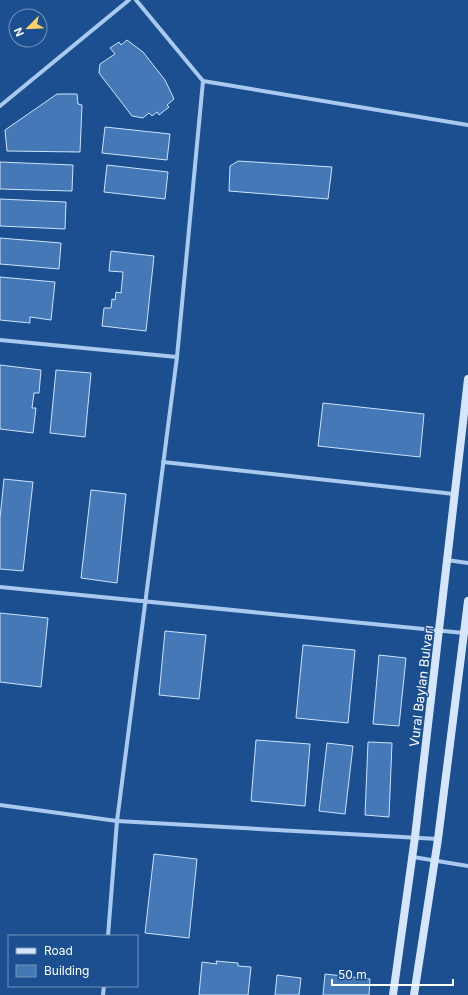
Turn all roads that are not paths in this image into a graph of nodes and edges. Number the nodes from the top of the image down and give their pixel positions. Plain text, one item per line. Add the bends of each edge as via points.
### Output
1 (129, 0) edge
2 (136, 0) edge
3 (203, 81) junction
4 (0, 106) edge
5 (468, 125) edge
6 (0, 340) edge
7 (177, 357) junction
8 (468, 379) edge
9 (163, 462) junction
10 (455, 494) junction
11 (447, 560) junction
12 (468, 563) edge
13 (0, 587) edge
14 (145, 601) junction
15 (468, 601) edge
16 (439, 629) junction
17 (464, 633) junction
18 (0, 805) edge
19 (116, 821) junction
20 (415, 837) junction
21 (438, 839) junction
22 (413, 857) junction
23 (434, 861) junction
24 (468, 866) edge
25 (108, 935) edge
26 (394, 995) edge
27 (414, 995) edge

1 - 4 street
2 - 3 street
3 - 5 street
3 - 7 street
6 - 7 street
7 - 9 street
8 - 10 main road, Vural Baylan Bulvarı
9 - 10 street
9 - 14 street
10 - 11 main road, Vural Baylan Bulvarı
11 - 12 street
11 - 16 main road, Vural Baylan Bulvarı
13 - 14 street
14 - 16 street
14 - 19 street
15 - 17 main road
16 - 17 street
16 - 20 main road, Vural Baylan Bulvarı
17 - 21 main road
18 - 19 street
19 - 20 street
19 - 25 street
20 - 21 street
20 - 22 main road, Vural Baylan Bulvarı
21 - 23 main road
22 - 23 street
22 - 26 main road, Vural Baylan Bulvarı
23 - 24 street
23 - 27 main road

